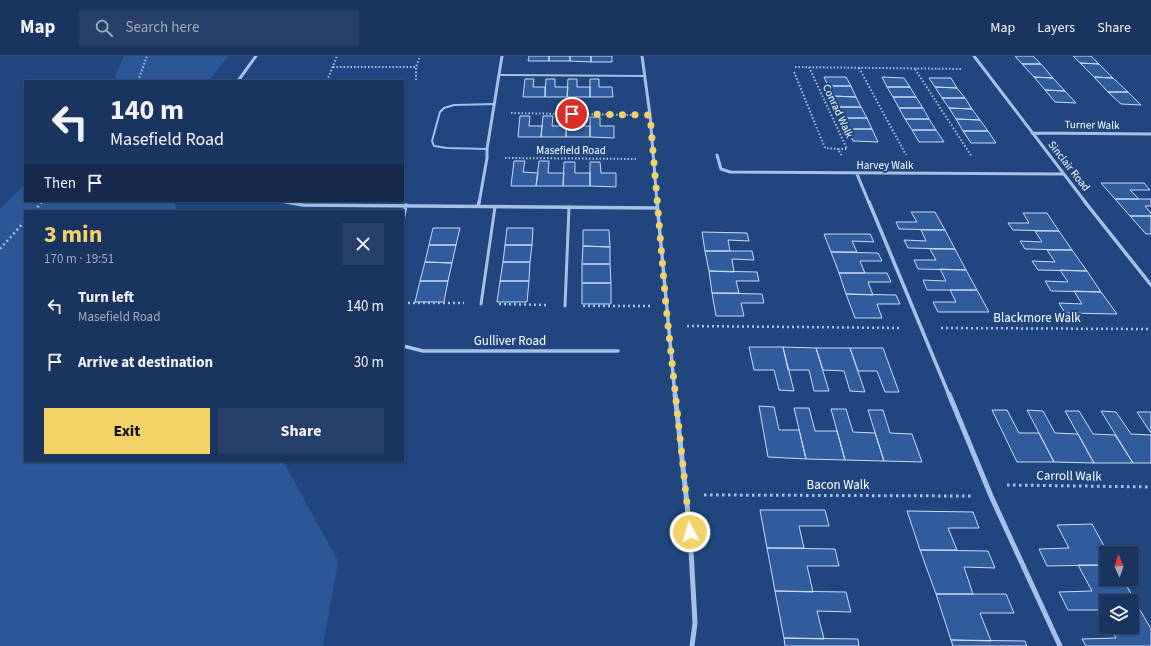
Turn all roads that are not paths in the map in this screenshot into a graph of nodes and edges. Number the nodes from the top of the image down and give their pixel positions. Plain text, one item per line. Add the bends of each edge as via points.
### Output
1 (256, 56) edge
2 (502, 56) edge
3 (642, 56) edge
4 (974, 56) edge
5 (500, 75) junction
6 (645, 76) junction
7 (239, 80) edge
8 (494, 104) junction
9 (1032, 133) junction
10 (1151, 134) edge
11 (487, 149) junction
12 (717, 155) dead end
13 (857, 174) junction
14 (1063, 174) junction
15 (285, 202) edge
16 (406, 205) junction
17 (478, 206) junction
18 (495, 207) junction
19 (569, 207) junction
20 (657, 208) junction
21 (404, 215) edge
22 (1151, 285) edge
23 (481, 304) road end
24 (565, 306) road end
25 (404, 346) edge
26 (618, 351) dead end
27 (692, 646) edge
28 (1060, 646) edge

1 - 7 street
2 - 5 street
3 - 6 street
4 - 9 street, Sinclair Road
5 - 6 lane
5 - 8 street
6 - 20 street
8 - 11 street
8 - 11 lane via 454,105 444,108 440,112 432,141 434,146 447,148
9 - 10 street, Turner Walk
9 - 14 street, Sinclair Road
11 - 17 street
12 - 13 street, Harvey Walk via 721,169 730,172
13 - 14 street, Harvey Walk
13 - 28 street via 991,496
14 - 22 street, Sinclair Road
15 - 16 street via 303,205
16 - 17 street
16 - 21 street
17 - 18 street
18 - 19 street
18 - 23 lane
19 - 20 street
19 - 24 lane
20 - 27 street via 690,532 695,623
25 - 26 street, Gulliver Road via 423,351

